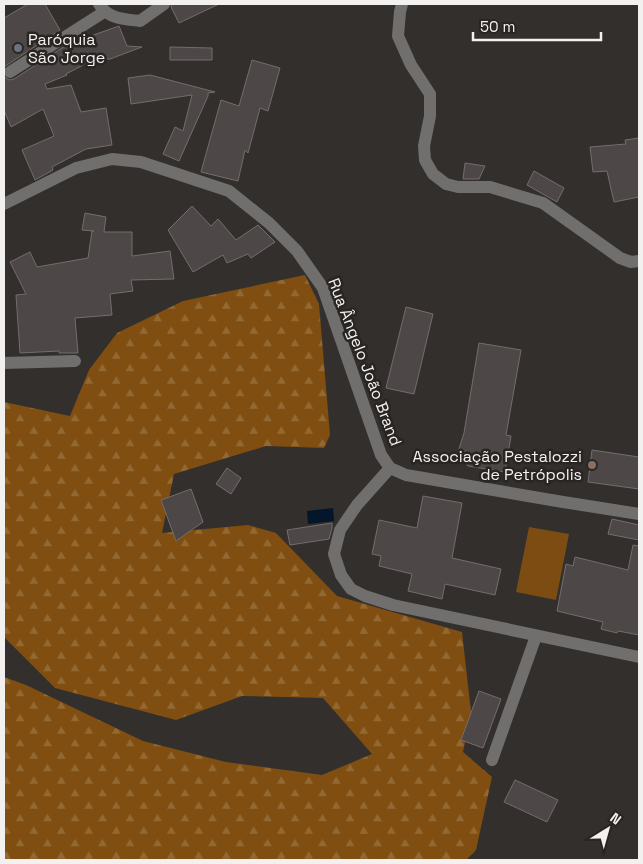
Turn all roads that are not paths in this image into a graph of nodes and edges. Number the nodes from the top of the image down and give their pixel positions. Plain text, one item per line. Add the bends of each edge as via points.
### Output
1 (164, 4) edge
2 (402, 4) edge
3 (102, 8) edge
4 (10, 72) dead end
5 (4, 204) edge
6 (639, 261) edge
7 (76, 361) dead end
8 (4, 364) edge
9 (390, 468) junction
10 (639, 514) edge
11 (536, 636) junction
12 (639, 657) edge
13 (492, 760) dead end

1 - 3 street via 140,21 121,19
2 - 6 street via 398,36 411,65 430,94 430,116 424,146 425,160 433,174 446,184 490,187 543,203 620,258
3 - 4 street
5 - 9 street, Rua Ângelo João Brand via 76,168 112,159 141,162 229,191 297,251 323,288 381,454
7 - 8 street
9 - 10 street via 406,475
9 - 11 street, Rua Ângelo João Brand via 340,530 334,554 350,589 393,605
11 - 12 street, Rua Ângelo João Brand
11 - 13 street

